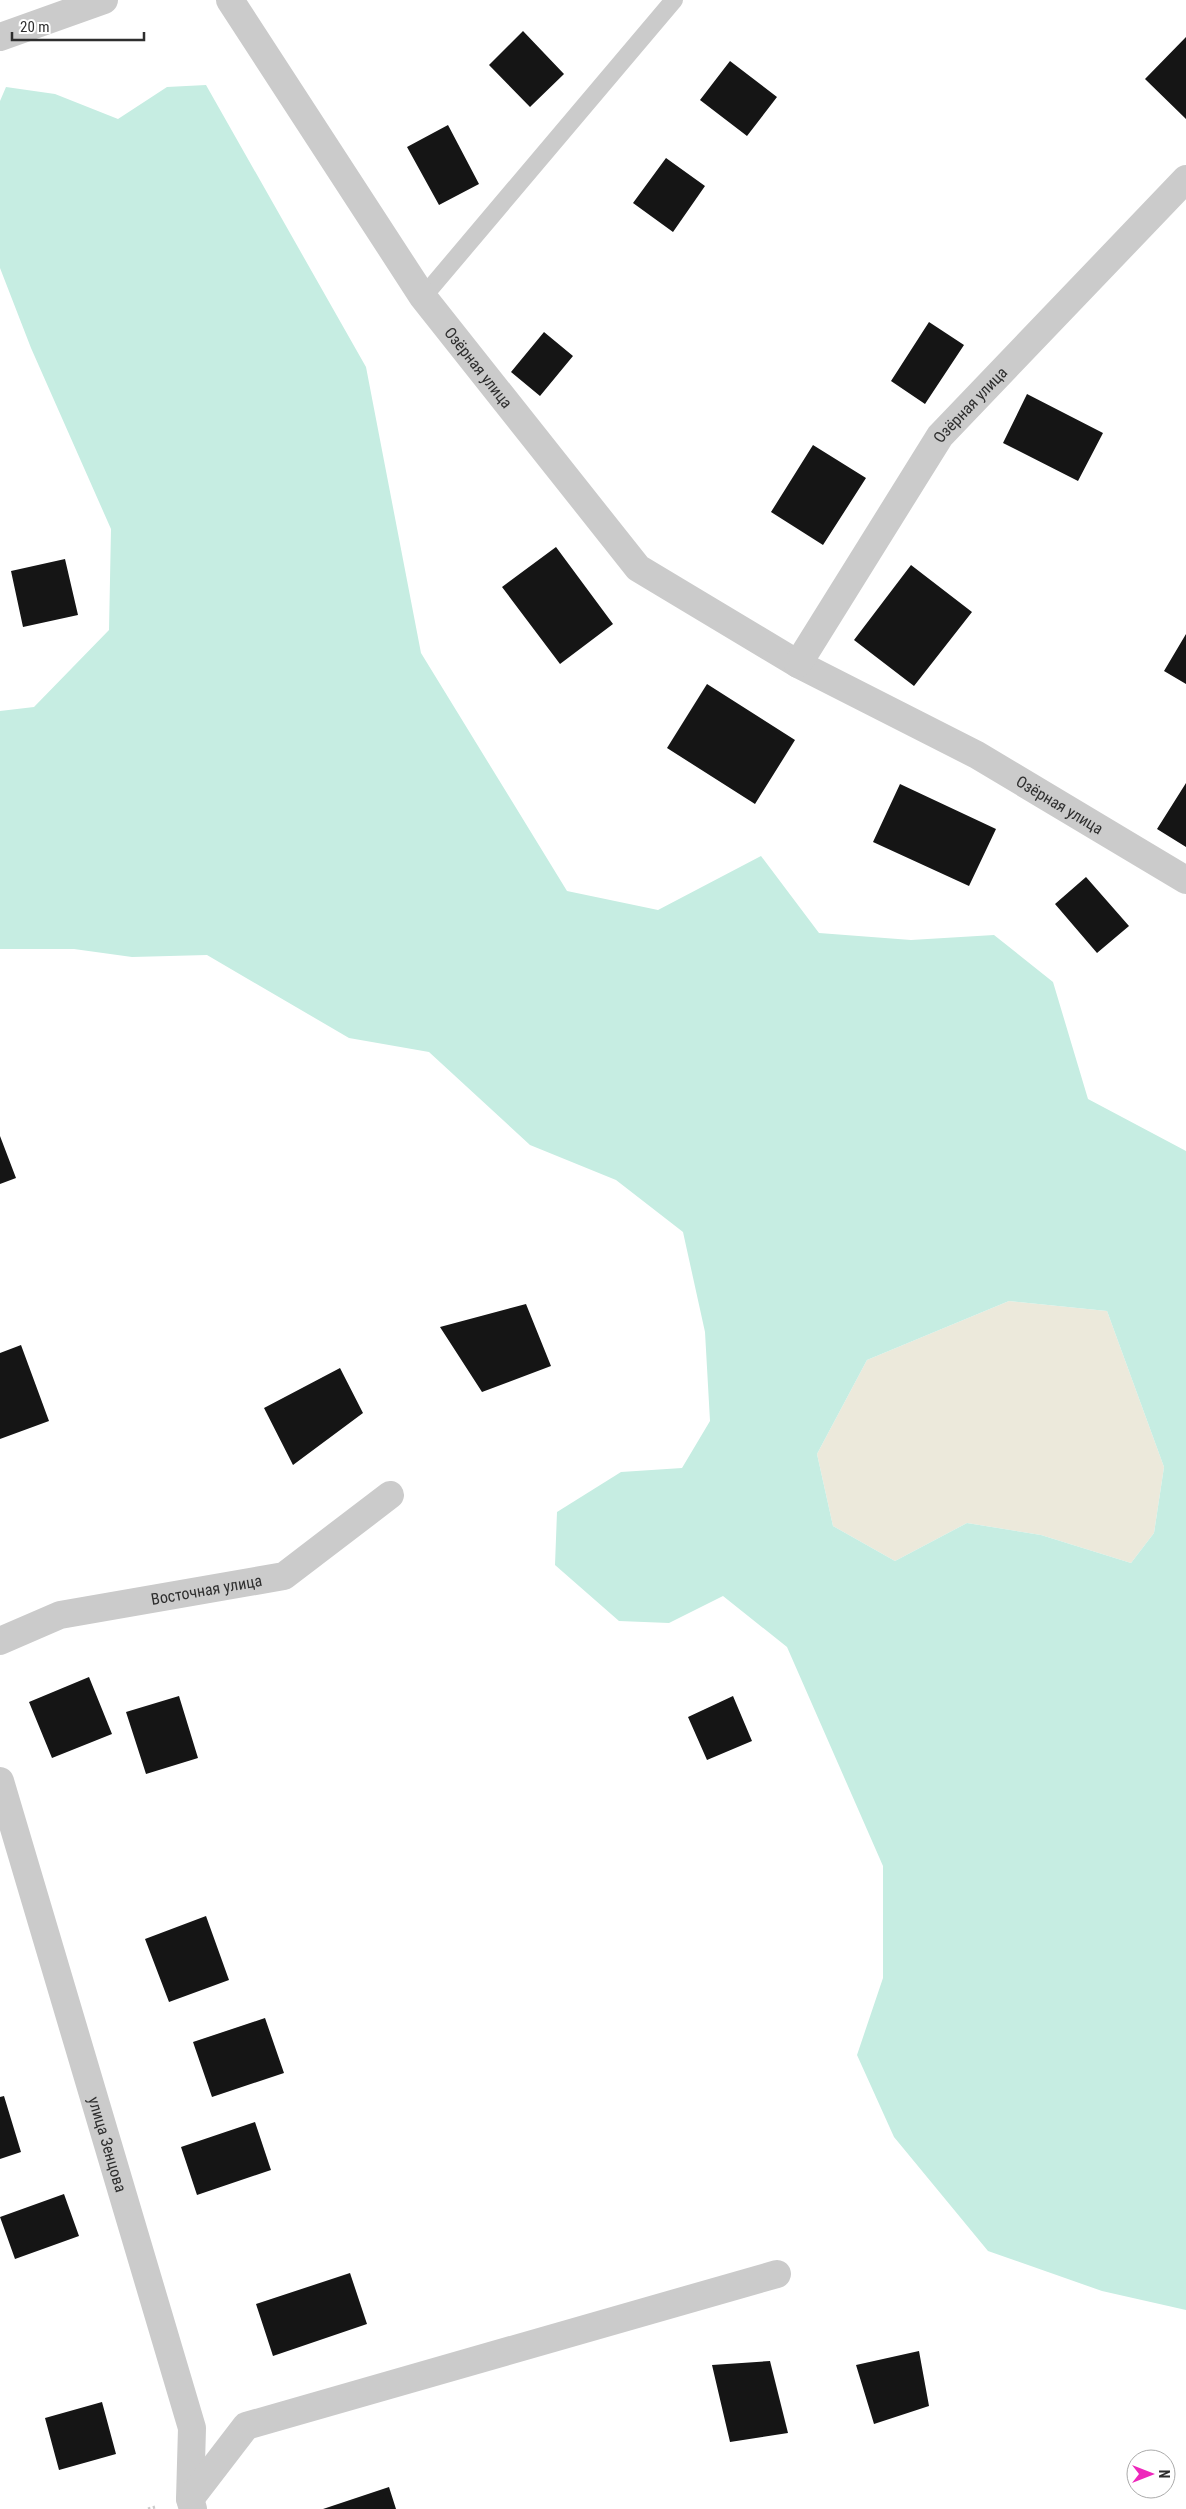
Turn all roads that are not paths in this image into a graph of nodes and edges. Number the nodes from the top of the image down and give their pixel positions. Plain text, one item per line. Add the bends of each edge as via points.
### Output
1 (104, 0) edge
2 (230, 0) edge
3 (674, 0) edge
4 (0, 37) edge
5 (1186, 179) edge
6 (423, 297) junction
7 (798, 664) junction
8 (1186, 880) edge
9 (390, 1495) dead end
10 (0, 1641) edge
11 (0, 1781) edge
12 (777, 2274) dead end
13 (191, 2504) edge

1 - 4 street
2 - 6 street, Озёрная улица
3 - 6 lane
5 - 7 street, Озёрная улица via 940,436
6 - 7 street, Озёрная улица via 638,568
7 - 8 street, Озёрная улица via 977,755
9 - 10 street, Восточная улица via 284,1576 60,1615
11 - 13 street, улица Зенцова via 192,2428
12 - 13 street via 246,2426

